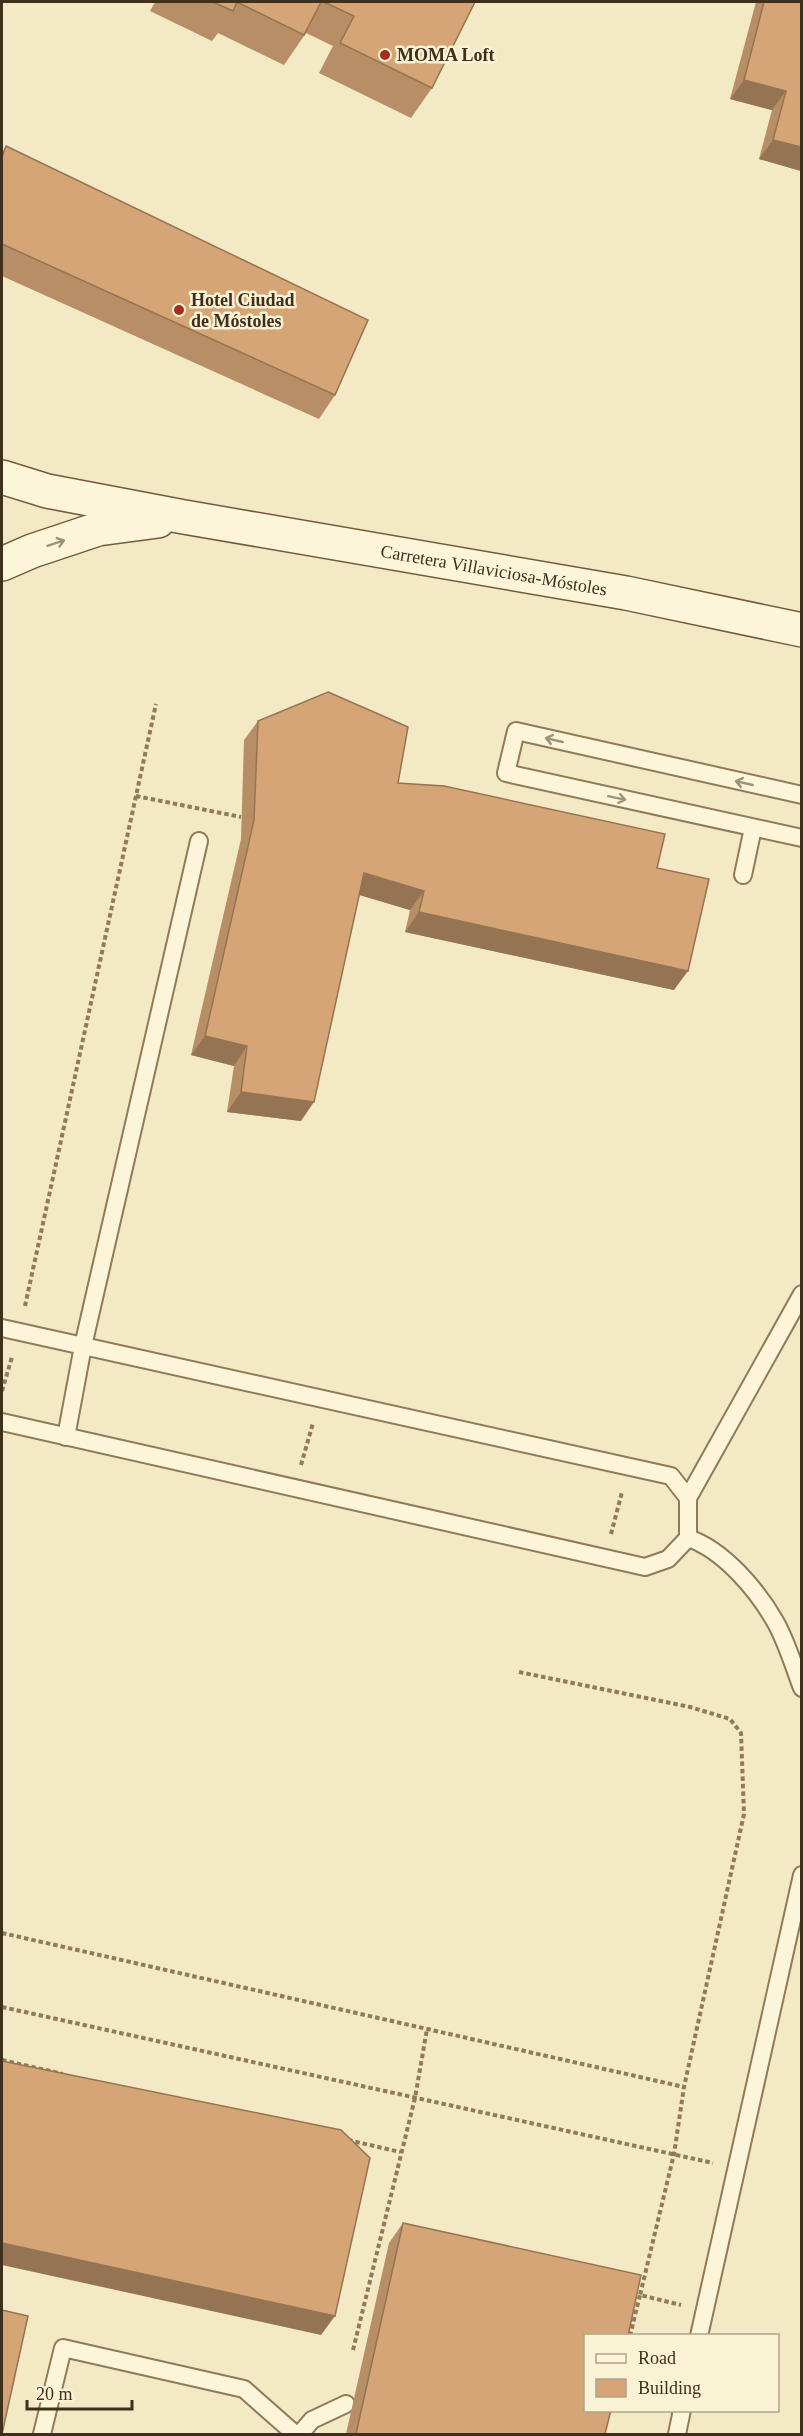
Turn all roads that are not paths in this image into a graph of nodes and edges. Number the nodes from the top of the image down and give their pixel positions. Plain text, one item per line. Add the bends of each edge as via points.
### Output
1 (2, 477) edge
2 (184, 517) junction
3 (2, 564) edge
4 (801, 630) edge
5 (801, 795) edge
6 (753, 828) junction
7 (801, 838) edge
8 (200, 841) dead end
9 (743, 875) dead end
10 (801, 1294) edge
11 (2, 1328) edge
12 (83, 1347) junction
13 (2, 1422) edge
14 (66, 1437) junction
15 (688, 1498) junction
16 (688, 1538) junction
17 (801, 1688) edge
18 (801, 1875) edge
19 (699, 2334) edge
20 (346, 2404) dead end
21 (682, 2412) edge
22 (42, 2434) edge
23 (295, 2434) edge
24 (300, 2434) edge
25 (677, 2434) edge

1 - 2 main road, Carretera Villaviciosa-Móstoles via 47,491
3 -> 2 main road via 98,529
2 - 4 main road, Carretera Villaviciosa-Móstoles via 626,593
5 -> 6 lane via 516,732 507,773
6 - 7 lane
6 - 9 lane
8 - 12 lane
10 - 15 lane
11 - 12 lane
12 - 14 lane
12 - 15 lane via 671,1476
13 - 14 lane
14 - 16 lane via 645,1567 668,1559
15 - 16 lane
16 - 17 lane via 700,1542 741,1573 776,1624
18 - 19 lane
20 - 24 lane via 312,2420
21 - 25 lane
22 - 23 lane via 63,2348 244,2388

